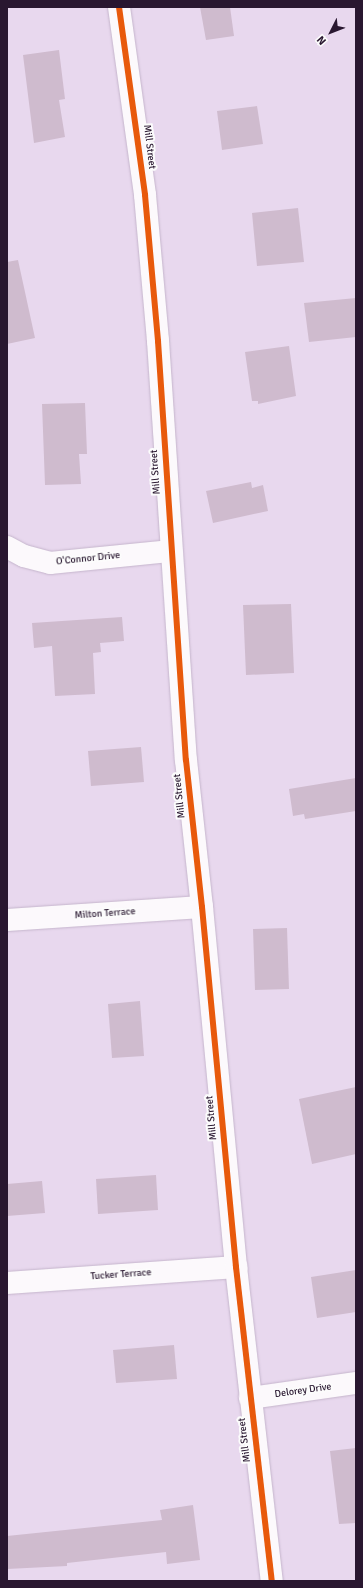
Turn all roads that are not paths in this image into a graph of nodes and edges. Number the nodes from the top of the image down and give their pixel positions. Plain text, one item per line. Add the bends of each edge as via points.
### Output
1 (119, 7) edge
2 (7, 547) edge
3 (171, 551) junction
4 (202, 907) junction
5 (7, 920) edge
6 (236, 1267) junction
7 (7, 1283) edge
8 (356, 1383) edge
9 (250, 1398) junction
10 (272, 1581) edge

1 - 3 street, Mill Street via 145,195 158,341
2 - 3 street, O'Connor Drive via 24,556 50,563
3 - 4 street, Mill Street via 186,760
4 - 5 street, Milton Terrace
4 - 6 street, Mill Street
6 - 7 street, Tucker Terrace
6 - 9 street, Mill Street
8 - 9 street, Delorey Drive
9 - 10 street, Mill Street

